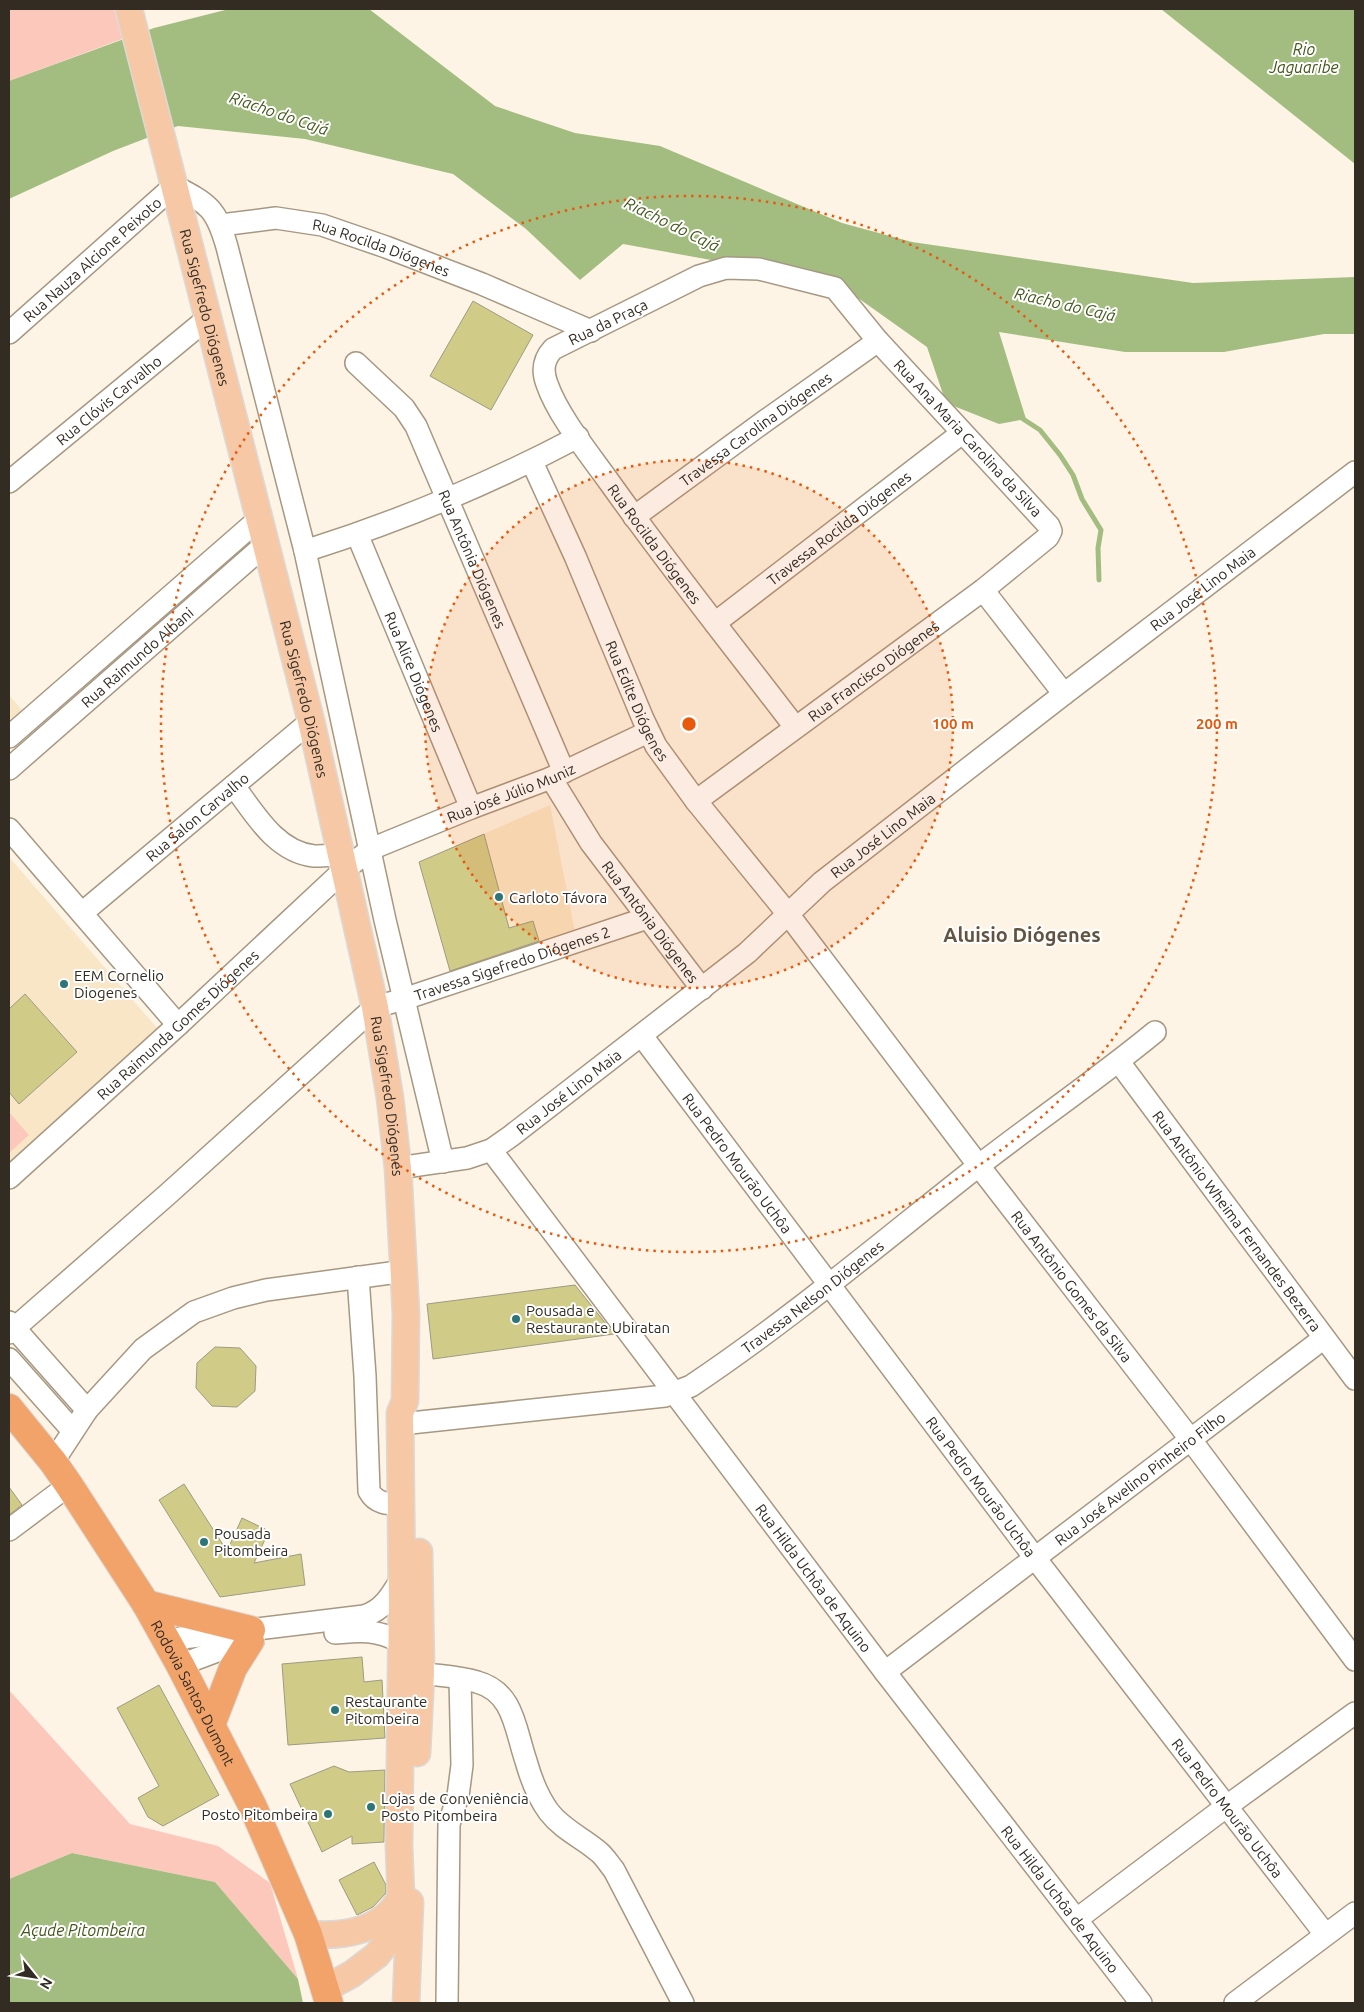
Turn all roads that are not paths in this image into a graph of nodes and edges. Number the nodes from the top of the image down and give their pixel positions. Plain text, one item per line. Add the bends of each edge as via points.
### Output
1 (130, 10) edge
2 (174, 186) junction
3 (221, 225) junction
4 (208, 318) junction
5 (590, 331) junction
6 (9, 333) edge
7 (878, 341) junction
8 (552, 349) joint
9 (356, 363) dead end
10 (962, 433) junction
11 (578, 437) junction
12 (532, 462) junction
13 (1355, 472) edge
14 (9, 482) edge
15 (447, 497) junction
16 (634, 517) junction
17 (259, 518) junction
18 (357, 534) junction
19 (1048, 537) joint
20 (266, 544) junction
21 (306, 550) junction
22 (186, 583) junction
23 (983, 590) junction
24 (198, 603) junction
25 (715, 623) junction
26 (1064, 694) junction
27 (41, 709) junction
28 (311, 721) junction
29 (57, 727) junction
30 (795, 727) junction
31 (648, 732) junction
32 (9, 737) edge
33 (9, 768) edge
34 (557, 775) junction
35 (234, 786) junction
36 (696, 801) junction
37 (470, 808) junction
38 (9, 829) edge
39 (371, 849) junction
40 (343, 862) junction
41 (82, 913) junction
42 (788, 914) junction
43 (647, 918) junction
44 (702, 990) junction
45 (404, 999) junction
46 (375, 1007) junction
47 (178, 1025) junction
48 (1156, 1032) dead end
49 (642, 1036) junction
50 (1119, 1062) junction
51 (491, 1150) junction
52 (443, 1162) junction
53 (979, 1166) junction
54 (398, 1168) junction
55 (9, 1178) edge
56 (405, 1271) junction
57 (358, 1277) junction
58 (830, 1284) junction
59 (11, 1328) edge
60 (1324, 1338) junction
61 (9, 1359) edge
62 (1355, 1379) edge
63 (676, 1393) junction
64 (9, 1408) edge
65 (87, 1410) junction
66 (406, 1416) junction
67 (73, 1431) junction
68 (1191, 1440) junction
69 (53, 1462) junction
70 (69, 1485) junction
71 (401, 1504) junction
72 (9, 1530) edge
73 (1035, 1558) junction
74 (402, 1579) junction
75 (146, 1604) junction
76 (251, 1635) junction
77 (166, 1640) junction
78 (411, 1643) junction
79 (1355, 1660) edge
80 (180, 1665) junction
81 (885, 1672) junction
82 (421, 1673) junction
83 (460, 1679) junction
84 (1355, 1713) edge
85 (211, 1725) junction
86 (1227, 1806) junction
87 (400, 1898) junction
88 (1355, 1912) edge
89 (1077, 1919) junction
90 (308, 1934) junction
91 (1326, 1934) junction
92 (328, 1995) edge
93 (406, 2003) edge
94 (447, 2003) edge
95 (683, 2003) edge
96 (1141, 2003) edge
97 (1235, 2003) edge

1 - 2 main road, Rua Sigefredo Diógenes
2 - 3 street via 207,206
2 - 4 main road, Rua Sigefredo Diógenes
2 - 6 street, Rua Nauza Alcione Peixoto
3 - 5 street, Rua Rocilda Diógenes via 276,218 322,225 482,284
3 - 21 street
4 - 14 street, Rua Clóvis Carvalho
4 - 17 main road, Rua Sigefredo Diógenes
5 - 7 street, Rua da Praça via 699,276 726,268 759,270 835,288
5 - 8 street, Rua da Praça
7 - 10 street, Rua Ana Maria Carolina da Silva
7 - 16 street, Travessa Carolina Diógenes
8 - 11 street, Rua Rocilda Diógenes via 544,364 547,385
9 - 15 street, Rua Antônia Diógenes via 404,408 416,426
10 - 19 street, Rua Ana Maria Carolina da Silva via 1050,526
10 - 25 street, Travessa Rocilda Diógenes
11 - 12 street
11 - 16 street, Rua Rocilda Diógenes
12 - 15 street
12 - 31 street, Rua Edite Diógenes via 576,556
13 - 26 street, Rua José Lino Maia
15 - 18 street
15 - 34 street, Rua Antônia Diógenes
16 - 25 street, Rua Rocilda Diógenes
17 - 20 main road, Rua Sigefredo Diógenes
17 - 22 street, Rua Raimundo Albani
18 - 21 street
18 - 37 street, Rua Alice Diógenes
19 - 23 street, Rua Francisco Diógenes
20 - 24 street, Rua Raimundo Albani
20 - 28 main road, Rua Sigefredo Diógenes
21 - 39 street
22 - 24 street
22 - 27 street, Rua Raimundo Albani
23 - 26 street
23 - 30 street, Rua Francisco Diógenes
24 - 29 street, Rua Raimundo Albani
25 - 30 street, Rua Rocilda Diógenes
26 - 42 street, Rua José Lino Maia via 822,882
27 - 29 street
27 - 32 street, Rua Raimundo Albani
28 - 35 street, Rua Salon Carvalho
28 - 40 main road, Rua Sigefredo Diógenes
29 - 33 street, Rua Raimundo Albani
30 - 36 street, Rua Francisco Diógenes
31 - 34 street, Rua josé Júlio Muniz
31 - 36 street, Rua Edite Diógenes
34 - 37 street, Rua josé Júlio Muniz
34 - 43 street, Rua Antônia Diógenes via 591,843
35 - 40 street via 274,837 306,854
35 - 41 street, Rua Salon Carvalho
36 - 42 street, Rua Edite Diógenes
37 - 39 street, Rua josé Júlio Muniz
38 - 41 street
39 - 40 street, Rua josé Júlio Muniz
39 - 45 street
40 - 46 main road, Rua Sigefredo Diógenes
40 - 47 street, Rua Raimunda Gomes Diógenes
41 - 47 street
42 - 44 street, Rua José Lino Maia
42 - 53 street, Rua Antônio Gomes da Silva
43 - 44 street, Rua Antônia Diógenes
43 - 45 street, Travessa Sigefredo Diógenes 2
44 - 49 street, Rua José Lino Maia
45 - 46 street, Travessa Sigefredo Diógenes 2
45 - 52 street
46 - 54 main road, Rua Sigefredo Diógenes
46 - 59 street via 175,1187
47 - 55 street, Rua Raimunda Gomes Diógenes
48 - 50 street, Travessa Nelson Diógenes
49 - 51 street, Rua José Lino Maia
49 - 58 street, Rua Pedro Mourão Uchôa
50 - 53 street, Travessa Nelson Diógenes
50 - 60 street, Rua Antônio Wheima Fernandes Bezerra
51 - 52 street, Rua José Lino Maia
51 - 63 street, Rua Hilda Uchôa de Aquino
52 - 54 street, Rua José Lino Maia
53 - 58 street, Travessa Nelson Diógenes
53 - 68 street, Rua Antônio Gomes da Silva
54 - 56 main road, Rua Sigefredo Diógenes
56 - 57 street
56 - 66 main road, Rua Sigefredo Diógenes
57 - 65 street via 266,1290 194,1312 144,1350
57 - 71 street via 370,1491 378,1501
58 - 63 street, Travessa Nelson Diógenes via 703,1378
58 - 73 street, Rua Pedro Mourão Uchôa
59 - 65 street
60 - 62 street, Rua Antônio Wheima Fernandes Bezerra
60 - 68 street, Rua José Avelino Pinheiro Filho
61 - 67 street
63 - 66 street, Travessa Nelson Diógenes via 645,1399
63 - 81 street, Rua Hilda Uchôa de Aquino
64 - 69 highway, Rodovia Santos Dumont
65 - 67 street
66 - 71 main road
66 - 78 main road
67 - 69 street
68 - 73 street, Rua José Avelino Pinheiro Filho
68 - 79 street, Rua Antônio Gomes da Silva
69 - 70 highway, Rodovia Santos Dumont
70 - 72 street
70 - 75 highway, Rodovia Santos Dumont
71 - 74 main road
73 - 81 street, Rua José Avelino Pinheiro Filho
73 - 86 street, Rua Pedro Mourão Uchôa
74 - 76 street via 380,1609 369,1614
74 - 78 main road
75 - 76 highway
75 - 77 highway, Rodovia Santos Dumont
76 - 77 street
76 - 78 street via 364,1631
76 - 80 street
76 - 85 highway via 233,1668
77 - 80 highway, Rodovia Santos Dumont
78 - 82 main road
78 - 87 main road via 399,1846
80 - 85 highway, Rodovia Santos Dumont
81 - 89 street, Rua Hilda Uchôa de Aquino
82 - 83 street
82 - 93 main road
83 - 94 street via 462,1765 450,1824
83 - 95 street via 494,1689 505,1699 514,1716 538,1794 550,1813 601,1854 614,1870
84 - 86 street
85 - 90 highway, Rodovia Santos Dumont via 253,1806
86 - 89 street
86 - 91 street, Rua Pedro Mourão Uchôa
87 - 90 main road via 386,1916 373,1925 340,1934
87 - 92 main road via 397,1920 389,1939 377,1955
88 - 91 street
89 - 96 street, Rua Hilda Uchôa de Aquino
90 - 92 highway, Rodovia Santos Dumont
91 - 97 street

